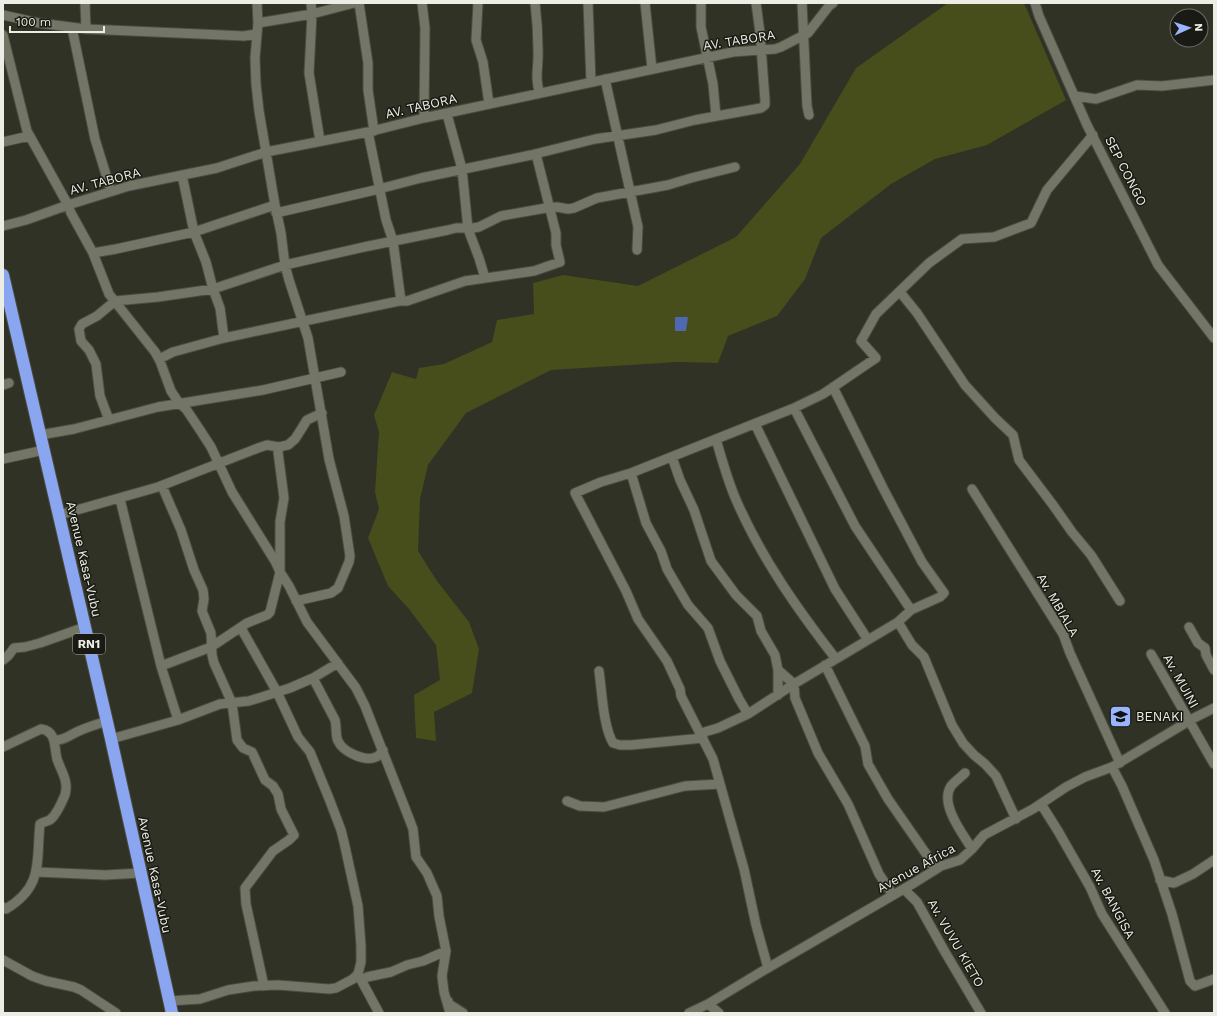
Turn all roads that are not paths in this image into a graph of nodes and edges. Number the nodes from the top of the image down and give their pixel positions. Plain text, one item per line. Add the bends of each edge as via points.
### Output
1 (85, 3) edge
2 (257, 3) edge
3 (311, 3) edge
4 (354, 3) edge
5 (359, 3) edge
6 (422, 3) edge
7 (478, 3) edge
8 (535, 3) edge
9 (588, 3) edge
10 (645, 3) edge
11 (701, 3) edge
12 (756, 3) edge
13 (802, 3) edge
14 (833, 3) edge
15 (1035, 3) edge
16 (312, 14) junction
17 (3, 15) edge
18 (258, 23) junction
19 (72, 28) junction
20 (86, 29) junction
21 (256, 34) junction
22 (3, 35) edge
23 (804, 36) junction
24 (761, 49) junction
25 (708, 58) junction
26 (652, 69) junction
27 (605, 80) junction
28 (1214, 80) edge
29 (591, 82) junction
30 (540, 93) junction
31 (1075, 96) junction
32 (489, 104) junction
33 (447, 114) junction
34 (809, 115) dead end
35 (716, 116) junction
36 (424, 118) junction
37 (371, 132) junction
38 (1093, 135) junction
39 (29, 136) junction
40 (618, 136) junction
41 (320, 141) junction
42 (3, 142) edge
43 (266, 152) junction
44 (536, 154) junction
45 (735, 167) dead end
46 (462, 169) junction
47 (182, 175) junction
48 (380, 189) junction
49 (111, 191) junction
50 (631, 192) junction
51 (68, 204) junction
52 (549, 207) junction
53 (276, 209) junction
54 (3, 226) edge
55 (468, 229) junction
56 (194, 232) junction
57 (393, 241) junction
58 (636, 250) dead end
59 (94, 253) junction
60 (285, 265) junction
61 (3, 275) edge
62 (485, 278) junction
63 (213, 289) junction
64 (900, 292) junction
65 (115, 301) junction
66 (401, 301) junction
67 (303, 322) junction
68 (224, 338) junction
69 (1214, 338) edge
70 (159, 359) junction
71 (342, 372) dead end
72 (314, 378) junction
73 (833, 387) junction
74 (179, 403) junction
75 (794, 408) junction
76 (322, 412) junction
77 (109, 420) junction
78 (755, 424) junction
79 (40, 435) junction
80 (716, 439) junction
81 (279, 447) junction
82 (44, 450) junction
83 (672, 457) junction
84 (3, 458) edge
85 (218, 464) junction
86 (631, 473) junction
87 (162, 486) junction
88 (972, 489) dead end
89 (120, 499) junction
90 (59, 515) junction
91 (280, 572) junction
92 (1120, 601) dead end
93 (296, 602) junction
94 (911, 610) junction
95 (898, 622) junction
96 (85, 627) junction
97 (1189, 627) dead end
98 (241, 628) junction
99 (868, 640) junction
100 (211, 647) junction
101 (1151, 654) dead end
102 (836, 658) junction
103 (3, 660) edge
104 (338, 663) junction
105 (825, 665) junction
106 (160, 666) junction
107 (778, 670) junction
108 (1214, 670) edge
109 (599, 671) dead end
110 (313, 678) junction
111 (794, 684) junction
112 (277, 692) junction
113 (778, 694) junction
114 (232, 703) junction
115 (1214, 708) edge
116 (748, 714) junction
117 (178, 720) junction
118 (107, 721) junction
119 (1189, 722) junction
120 (702, 736) junction
121 (111, 739) junction
122 (55, 740) junction
123 (3, 747) edge
124 (383, 750) junction
125 (1214, 764) edge
126 (1116, 765) junction
127 (965, 773) dead end
128 (720, 784) junction
129 (567, 801) dead end
130 (1040, 804) junction
131 (1016, 819) junction
132 (972, 849) junction
133 (1214, 860) edge
134 (935, 870) junction
135 (37, 872) junction
136 (141, 873) junction
137 (1160, 880) junction
138 (904, 888) junction
139 (893, 895) junction
140 (3, 907) edge
141 (446, 951) junction
142 (3, 960) edge
143 (768, 968) junction
144 (360, 977) junction
145 (1214, 979) edge
146 (264, 986) junction
147 (444, 992) junction
148 (708, 1004) junction
149 (170, 1007) edge
150 (116, 1013) edge
151 (379, 1013) edge
152 (450, 1013) edge
153 (463, 1013) edge
154 (689, 1013) edge
155 (719, 1013) edge
156 (981, 1013) edge
157 (1165, 1013) edge

1 - 20 street
2 - 18 street
3 - 16 street
4 - 16 street
5 - 37 street via 368,63
6 - 36 street via 425,28
7 - 32 street via 476,40 483,62
8 - 30 street via 538,22 537,78
9 - 29 street
10 - 26 street
11 - 25 street via 701,27
12 - 24 street
13 - 23 street
14 - 23 street, AV. TABORA
15 - 31 street, SEP CONGO
16 - 18 street
16 - 41 street via 309,73
17 - 19 street
18 - 21 street
19 - 20 street
19 - 49 street via 95,139
20 - 21 street via 244,36
21 - 43 street via 256,84
22 - 39 street
23 - 24 street, AV. TABORA via 778,49
23 - 34 street via 806,106
24 - 25 street, AV. TABORA
24 - 35 street via 765,105
25 - 26 street, AV. TABORA
25 - 35 street
26 - 27 street, AV. TABORA
27 - 29 street, AV. TABORA
27 - 40 street
28 - 31 street via 1162,86 1137,85 1096,99
29 - 30 street, AV. TABORA
30 - 32 street, AV. TABORA
31 - 38 street, SEP CONGO
32 - 33 street, AV. TABORA
33 - 36 street, AV. TABORA
33 - 46 street
35 - 40 street
36 - 37 street, AV. TABORA
37 - 41 street, AV. TABORA
37 - 48 street
38 - 64 street via 1047,190 1031,223 994,237 962,239 929,263
38 - 69 street, SEP CONGO via 1158,265
39 - 42 street
39 - 51 street
40 - 44 street via 595,139
40 - 50 street
41 - 43 street, AV. TABORA
43 - 47 street, AV. TABORA via 217,168
43 - 53 street
44 - 46 street
44 - 52 street
45 - 50 street
46 - 48 street
46 - 55 street
47 - 49 street, AV. TABORA
47 - 56 street
48 - 53 street
48 - 57 street
49 - 51 street, AV. TABORA
50 - 52 street via 597,198 574,208
50 - 58 street via 638,227
51 - 54 street, AV. TABORA via 40,216
51 - 59 street via 71,214
52 - 55 street via 501,216 479,227
52 - 62 street via 560,262 534,271
53 - 56 street
53 - 60 street
55 - 57 street via 456,228
55 - 62 street
56 - 59 street
56 - 63 street
57 - 60 street
57 - 66 street
59 - 65 street via 105,286
60 - 63 street
60 - 67 street
61 - 79 highway, Avenue Kasa-Vubu / RN1
62 - 66 street via 465,281 418,298
63 - 65 street
63 - 68 street via 220,308
64 - 73 street via 876,314 861,341 876,358
64 - 92 street via 918,313 965,385 1013,435 1019,460 1091,555
65 - 70 street
65 - 77 street via 97,316 82,324 79,329 82,341 96,364 100,396
66 - 67 street
67 - 68 street
67 - 72 street
68 - 70 street via 172,352
70 - 74 street via 169,388
71 - 72 street
72 - 74 street via 263,390
72 - 76 street
73 - 75 street
73 - 94 street via 882,488 922,562 944,593
74 - 77 street
74 - 85 street via 186,409 211,447
75 - 78 street
75 - 94 street via 855,526
76 - 81 street via 307,420 300,433 288,445
76 - 93 street via 329,459 344,516 349,562 338,588 331,593
77 - 79 street
78 - 80 street
78 - 99 street via 835,589
79 - 82 highway, Avenue Kasa-Vubu / RN1
80 - 83 street
80 - 102 street via 736,501 749,528 785,588
81 - 85 street via 267,445
81 - 91 street via 278,458 284,498 280,522
82 - 84 street
82 - 90 highway, Avenue Kasa-Vubu / RN1
83 - 86 street
83 - 107 street via 711,561 736,595 757,616 761,631 775,656
85 - 87 street
85 - 91 street
86 - 116 street via 646,524 676,587 708,628 720,661
86 - 120 street via 575,493 638,619 667,661 681,696
87 - 89 street
87 - 100 street via 203,590 202,609 211,633
88 - 126 street, Av. MBIALA via 1062,634
89 - 90 street
89 - 106 street
90 - 96 highway, Avenue Kasa-Vubu / RN1
91 - 93 street
91 - 98 street via 270,612
93 - 104 street via 312,631
94 - 95 street
95 - 99 street
95 - 131 street via 912,645 924,657 952,725 963,743 996,776
96 - 103 street via 40,643 14,648
96 - 118 highway, Avenue Kasa-Vubu / RN1
97 - 108 street via 1198,643 1205,648
98 - 100 street
98 - 112 street
99 - 102 street
100 - 106 street
100 - 114 street via 216,668
101 - 119 street, Av. MUINI
102 - 105 street
104 - 110 street
104 - 124 street via 356,688
105 - 111 street
105 - 134 street via 865,746 868,764
106 - 117 street
107 - 111 street
107 - 113 street
109 - 120 street via 607,727 613,742 631,745
110 - 112 street
110 - 124 street via 335,720 337,738 341,745 351,753 369,759 378,756
111 - 113 street
111 - 139 street via 795,698 818,753 848,804 879,874
112 - 114 street via 249,701
112 - 144 street via 298,737 310,752 341,830 358,906
113 - 116 street
114 - 117 street via 220,704
114 - 146 street via 237,740 243,748 252,752 265,780 276,790 280,809 294,835 272,851 245,888 246,904
115 - 119 street, Avenue Africa
116 - 120 street
117 - 121 street
118 - 121 highway, Avenue Kasa-Vubu / RN1
118 - 122 street via 77,731 61,740
119 - 125 street, Av. MUINI
119 - 126 street, Avenue Africa
120 - 128 street via 714,759
121 - 136 highway, Avenue Kasa-Vubu / RN1
122 - 123 street via 48,732 41,730
122 - 135 street via 57,759 67,786 53,818 40,824
124 - 141 street via 413,829 416,857 436,892
126 - 130 street, Avenue Africa via 1085,777
126 - 137 street, Av. MBIALA
127 - 132 street via 951,787 948,800 952,815
128 - 129 street via 685,786 604,806 580,806
128 - 143 street
130 - 131 street, Avenue Africa
130 - 157 street, Av. BANGISA via 1090,887 1102,914
131 - 132 street, Avenue Africa via 984,835
132 - 134 street, Avenue Africa via 960,860
133 - 137 street via 1174,883
134 - 138 street, Avenue Africa
135 - 136 street via 105,875
135 - 140 street via 30,886 13,905 6,909
136 - 149 highway, Avenue Kasa-Vubu / RN1
137 - 145 street, Av. MBIALA via 1190,981 1195,986
138 - 139 street, Avenue Africa
138 - 156 street, Av. VUVU KIETO via 918,902
139 - 143 street, Avenue Africa
141 - 144 street via 391,972
141 - 147 street via 442,976
142 - 150 street via 32,976 81,990
143 - 148 street, Avenue Africa
144 - 146 street via 330,990
144 - 151 street
146 - 149 street via 238,988
147 - 152 street
147 - 153 street via 449,1004
148 - 154 street, Avenue Africa
148 - 155 street

